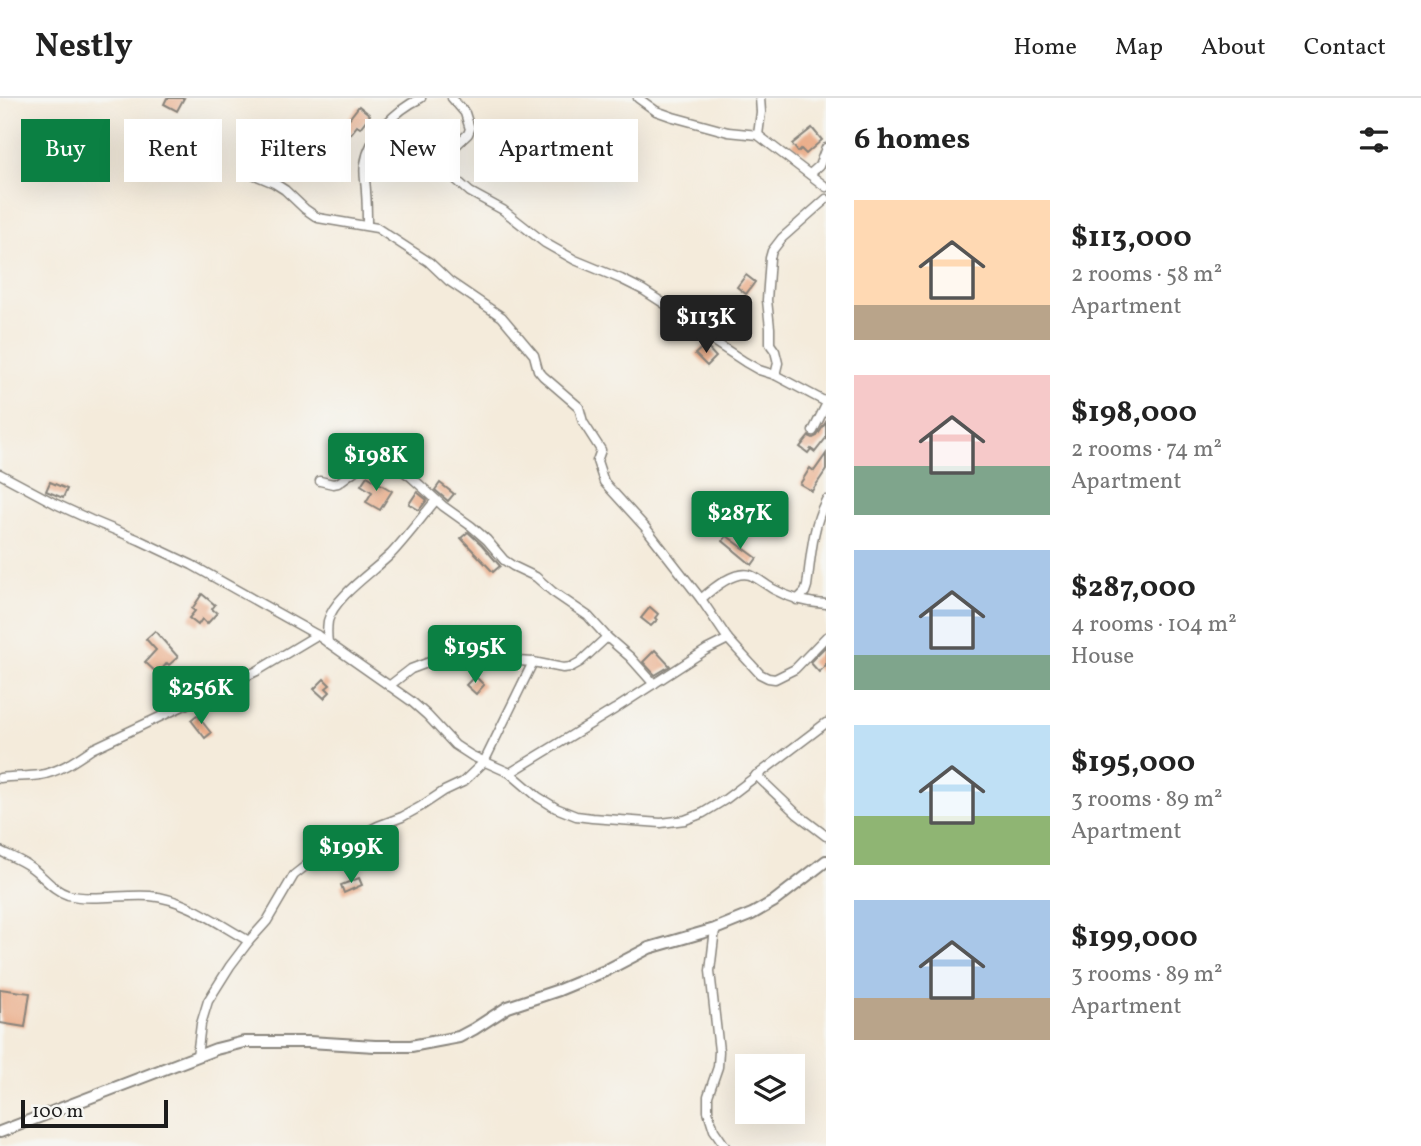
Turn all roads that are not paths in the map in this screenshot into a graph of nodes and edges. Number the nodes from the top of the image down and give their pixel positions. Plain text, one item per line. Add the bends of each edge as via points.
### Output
1 (421, 98) edge
2 (452, 98) edge
3 (638, 98) edge
4 (761, 98) edge
5 (391, 119) edge
6 (758, 135) junction
7 (460, 142) edge
8 (826, 148) edge
9 (810, 174) junction
10 (272, 182) edge
11 (366, 182) edge
12 (459, 182) edge
13 (826, 187) edge
14 (826, 199) edge
15 (368, 225) junction
16 (775, 375) junction
17 (826, 404) edge
18 (813, 431) dead end
19 (0, 474) edge
20 (320, 481) dead end
21 (436, 500) junction
22 (826, 500) edge
23 (814, 533) junction
24 (826, 537) edge
25 (701, 598) junction
26 (797, 600) junction
27 (826, 604) edge
28 (317, 635) junction
29 (607, 637) junction
30 (826, 637) edge
31 (728, 639) junction
32 (328, 643) junction
33 (533, 662) junction
34 (654, 684) junction
35 (389, 686) junction
36 (826, 723) edge
37 (484, 762) junction
38 (510, 773) junction
39 (756, 775) junction
40 (0, 778) edge
41 (826, 836) edge
42 (0, 851) edge
43 (826, 861) edge
44 (715, 929) junction
45 (249, 941) junction
46 (197, 1056) junction
47 (0, 1132) edge
48 (725, 1146) edge

1 - 5 street
2 - 7 street via 465,113 470,130
3 - 6 street via 673,117
4 - 6 street
6 - 9 street
8 - 9 street
9 - 13 street
10 - 15 street via 318,218
11 - 15 street
12 - 16 street via 545,243 643,290 745,362
14 - 16 street via 772,251 767,300 770,344 778,363
15 - 25 street via 429,262 502,317 534,355 543,376 579,407 601,450 597,461 604,482
16 - 17 street
17 - 18 street
19 - 28 street via 192,565
20 - 21 street via 338,483 365,464 384,460
21 - 29 street via 513,566 536,576 588,616
21 - 32 street via 404,540 334,609 328,619
22 - 23 street
23 - 24 street
23 - 26 street via 807,586
25 - 26 street via 723,582 748,575
25 - 31 street
26 - 27 street
28 - 32 street
28 - 40 street via 257,671 55,771
29 - 33 street via 571,667
29 - 34 street
30 - 31 street via 795,669 775,678 760,674
31 - 34 street
32 - 35 street
33 - 35 street via 435,660 411,668
33 - 37 street
34 - 38 street
35 - 37 street via 427,715 455,745
36 - 39 street
37 - 38 street
37 - 45 street via 463,782 420,807 308,864 294,875
38 - 39 street via 538,797 576,816 661,823 703,813
39 - 41 street
42 - 45 street via 70,895 165,898
43 - 44 street via 773,902
44 - 46 street via 649,948 605,971 508,1007 459,1037 411,1046 244,1042
44 - 48 street via 710,971 719,1051 708,1111
45 - 46 street via 208,1001
46 - 47 street

